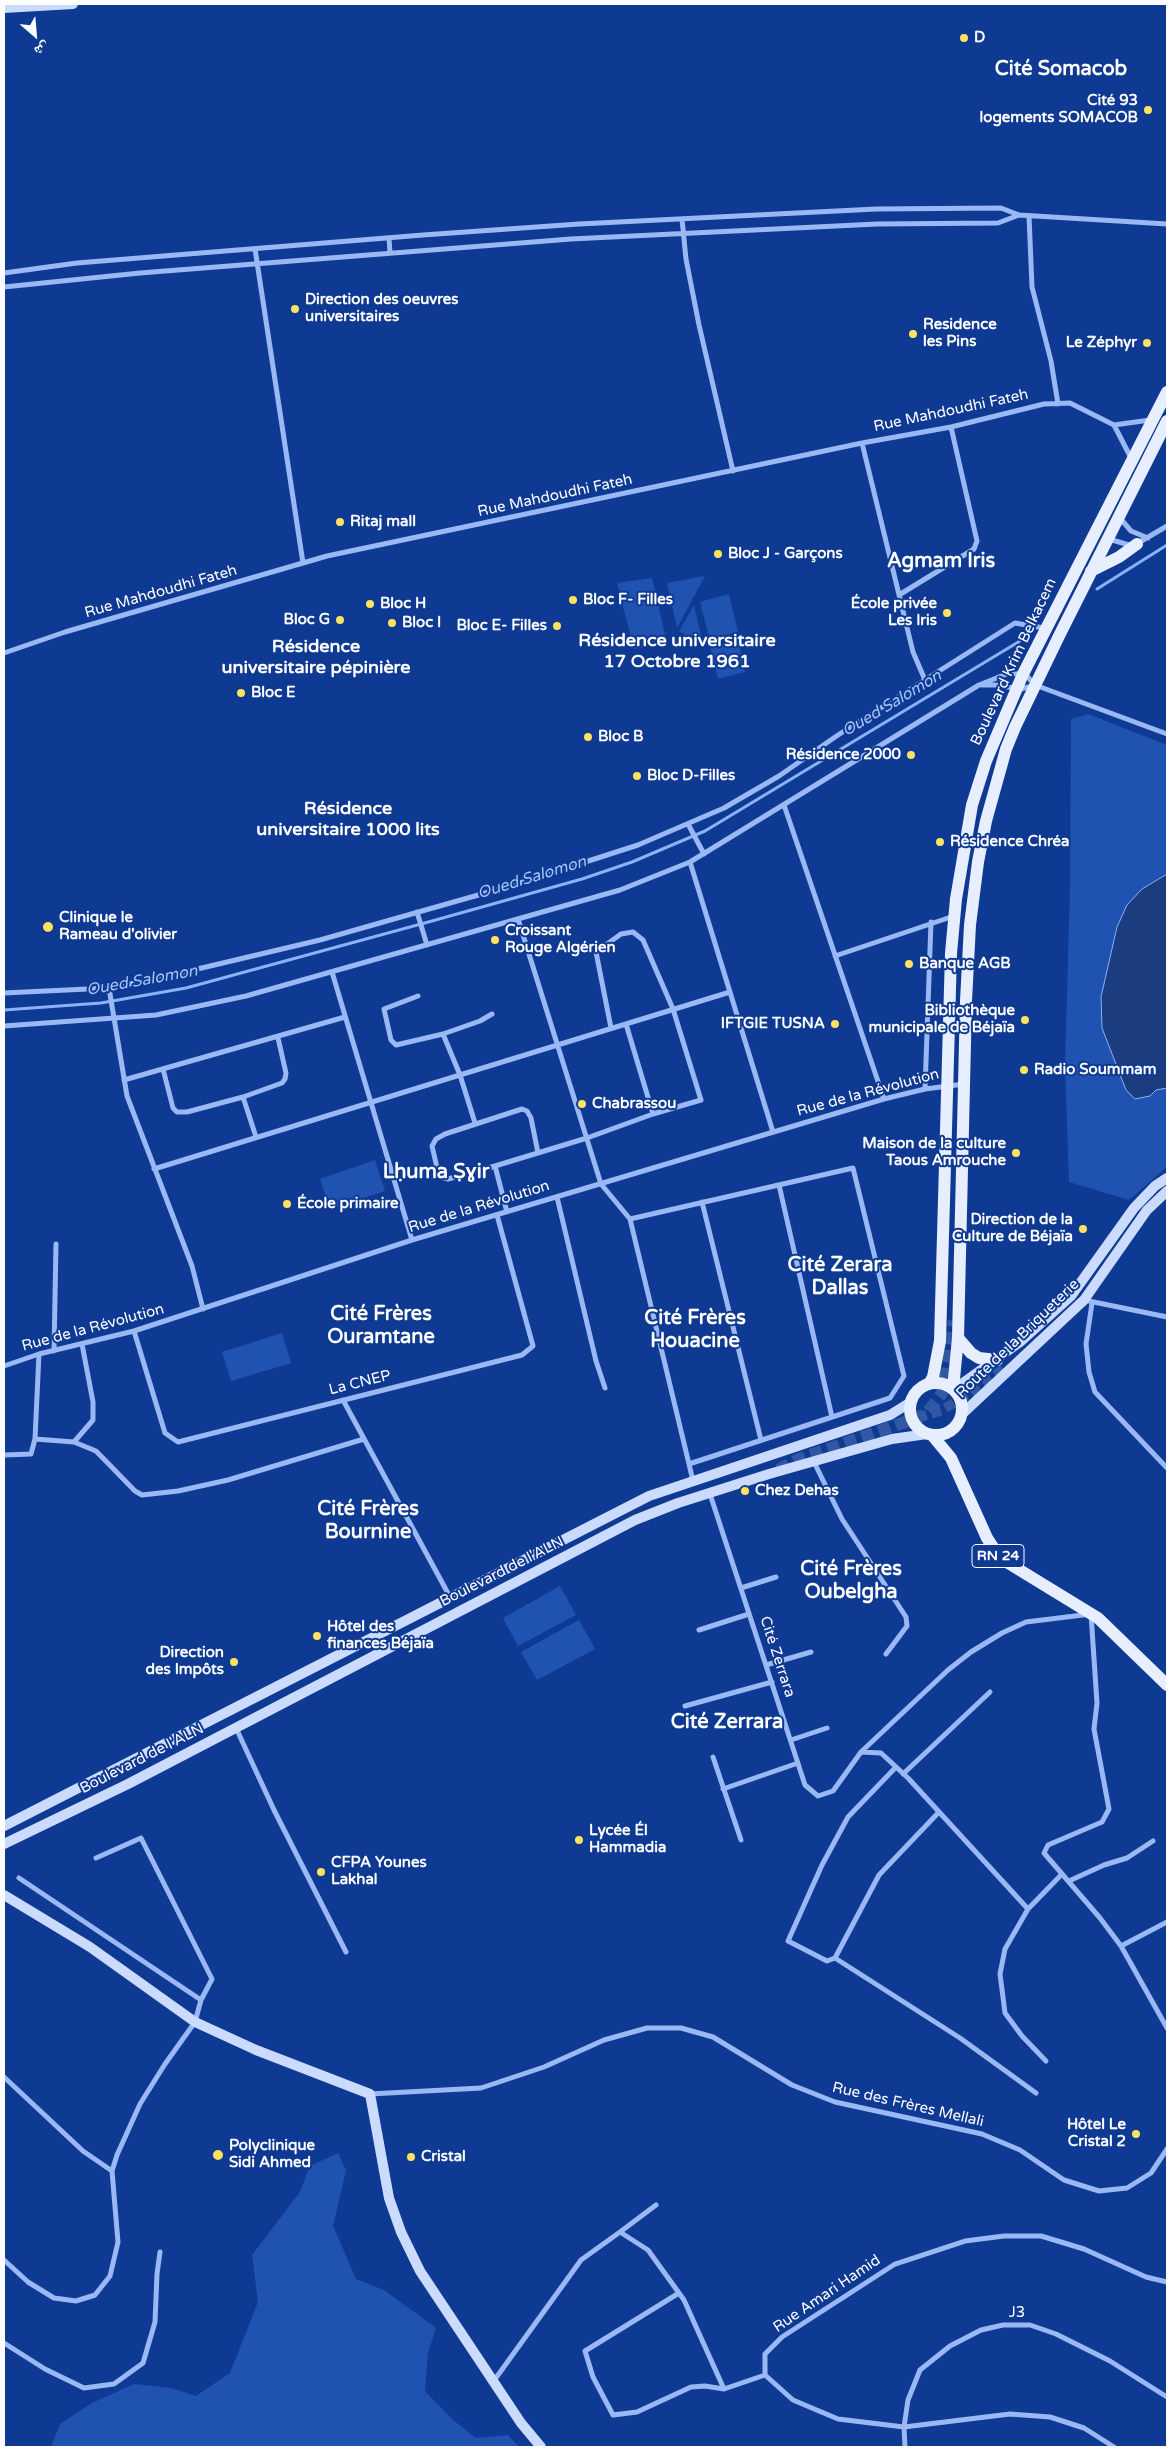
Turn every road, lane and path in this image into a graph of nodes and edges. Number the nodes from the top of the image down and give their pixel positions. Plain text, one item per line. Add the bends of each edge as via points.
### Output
1 (73, 4) edge
2 (4, 8) edge
3 (1019, 215) junction
4 (1029, 216) junction
5 (682, 219) junction
6 (1167, 224) edge
7 (683, 233) junction
8 (389, 238) junction
9 (255, 249) junction
10 (390, 253) junction
11 (257, 264) junction
12 (4, 273) edge
13 (4, 287) edge
14 (1167, 392) edge
15 (1058, 404) junction
16 (1154, 419) junction
17 (1167, 421) edge
18 (1114, 425) junction
19 (950, 427) junction
20 (862, 443) junction
21 (1131, 459) junction
22 (733, 471) junction
23 (1118, 517) junction
24 (1167, 526) edge
25 (1098, 528) junction
26 (1107, 538) junction
27 (1143, 541) junction
28 (303, 563) junction
29 (1091, 571) junction
30 (899, 595) junction
31 (1045, 629) junction
32 (4, 653) edge
33 (1023, 674) junction
34 (925, 680) junction
35 (979, 685) junction
36 (1035, 685) junction
37 (1017, 688) junction
38 (1167, 734) edge
39 (784, 805) junction
40 (689, 826) junction
41 (704, 854) junction
42 (690, 862) junction
43 (418, 915) junction
44 (954, 915) junction
45 (518, 920) junction
46 (931, 922) junction
47 (427, 942) junction
48 (835, 956) junction
49 (332, 972) junction
50 (109, 988) junction
51 (730, 992) junction
52 (4, 993) edge
53 (418, 996) dead end
54 (673, 1009) junction
55 (492, 1014) dead end
56 (344, 1017) junction
57 (113, 1019) junction
58 (626, 1024) junction
59 (4, 1026) edge
60 (611, 1028) junction
61 (443, 1034) junction
62 (278, 1038) junction
63 (558, 1044) junction
64 (163, 1069) junction
65 (460, 1074) junction
66 (124, 1080) junction
67 (964, 1084) junction
68 (947, 1085) junction
69 (925, 1089) junction
70 (243, 1097) junction
71 (884, 1099) junction
72 (371, 1102) junction
73 (652, 1114) junction
74 (475, 1123) junction
75 (773, 1132) junction
76 (256, 1137) junction
77 (587, 1138) junction
78 (538, 1153) junction
79 (495, 1166) junction
80 (154, 1168) junction
81 (1167, 1178) edge
82 (601, 1184) junction
83 (779, 1185) junction
84 (1167, 1191) edge
85 (557, 1197) junction
86 (702, 1202) junction
87 (507, 1212) junction
88 (497, 1215) junction
89 (630, 1219) junction
90 (412, 1240) junction
91 (56, 1244) dead end
92 (1088, 1302) junction
93 (203, 1309) junction
94 (1167, 1317) edge
95 (134, 1331) junction
96 (958, 1338) junction
97 (82, 1344) junction
98 (54, 1351) junction
99 (39, 1354) junction
100 (997, 1360) junction
101 (4, 1366) edge
102 (929, 1384) junction
103 (605, 1388) dead end
104 (953, 1390) junction
105 (343, 1400) junction
106 (911, 1402) junction
107 (961, 1415) junction
108 (832, 1417) junction
109 (953, 1429) junction
110 (930, 1434) junction
111 (364, 1439) junction
112 (36, 1440) junction
113 (761, 1440) junction
114 (74, 1442) junction
115 (4, 1455) edge
116 (951, 1458) junction
117 (814, 1462) junction
118 (689, 1464) junction
119 (1167, 1468) edge
120 (693, 1481) junction
121 (710, 1494) junction
122 (776, 1577) dead end
123 (741, 1588) junction
124 (450, 1597) junction
125 (749, 1614) junction
126 (1091, 1614) junction
127 (699, 1630) dead end
128 (811, 1652) dead end
129 (886, 1654) dead end
130 (766, 1665) junction
131 (772, 1682) junction
132 (1167, 1685) edge
133 (990, 1692) dead end
134 (685, 1706) dead end
135 (236, 1728) junction
136 (827, 1728) dead end
137 (791, 1740) junction
138 (861, 1752) junction
139 (712, 1757) dead end
140 (798, 1763) junction
141 (896, 1767) junction
142 (903, 1774) junction
143 (724, 1790) junction
144 (939, 1812) junction
145 (4, 1826) edge
146 (741, 1840) dead end
147 (1153, 1841) dead end
148 (4, 1844) edge
149 (96, 1858) dead end
150 (1062, 1874) junction
151 (19, 1878) dead end
152 (1069, 1881) junction
153 (4, 1890) edge
154 (4, 1894) edge
155 (4, 1899) edge
156 (17, 1904) junction
157 (1028, 1910) junction
158 (1167, 1922) edge
159 (1121, 1946) junction
160 (346, 1952) dead end
161 (835, 1958) junction
162 (201, 2000) junction
163 (195, 2022) junction
164 (1167, 2028) edge
165 (1046, 2061) dead end
166 (4, 2077) edge
167 (1036, 2093) dead end
168 (370, 2094) junction
169 (1167, 2149) edge
170 (112, 2171) junction
171 (656, 2205) dead end
172 (620, 2232) junction
173 (160, 2252) dead end
174 (4, 2260) edge
175 (1167, 2282) edge
176 (679, 2293) junction
177 (4, 2343) edge
178 (765, 2375) junction
179 (493, 2382) junction
180 (724, 2389) junction
181 (1167, 2398) edge
182 (904, 2426) junction
183 (541, 2447) edge
184 (905, 2447) edge
185 (1114, 2447) edge

1 - 2 main road
3 - 4 street
3 - 5 street via 1001,208 896,209
3 - 7 street via 998,223 877,224
4 - 6 street
4 - 15 street via 1032,287
5 - 7 street
5 - 8 street
7 - 10 street
7 - 22 street via 699,325
8 - 9 street
8 - 10 street
9 - 11 street
9 - 12 street via 77,263
10 - 11 street
11 - 13 street via 140,272
11 - 28 street
14 - 16 main road, Boulevard Krim Belkacem
15 - 18 street, Rue Mahdoudhi Fateh via 1070,404
15 - 19 street, Rue Mahdoudhi Fateh via 1044,404
16 - 18 street
16 - 21 main road, Boulevard Krim Belkacem
17 - 23 main road, Boulevard Krim Belkacem
18 - 21 street
19 - 20 street, Rue Mahdoudhi Fateh
19 - 30 street via 976,541 974,549
20 - 22 street, Rue Mahdoudhi Fateh
20 - 30 street
21 - 25 main road, Boulevard Krim Belkacem
22 - 28 street, Rue Mahdoudhi Fateh
23 - 26 main road, Boulevard Krim Belkacem
23 - 27 street
24 - 27 street
25 - 26 street
25 - 31 main road, Boulevard Krim Belkacem
26 - 27 street via 1124,545
26 - 29 main road, Boulevard Krim Belkacem
27 - 29 main road
28 - 32 street, Rue Mahdoudhi Fateh via 65,632
29 - 36 main road, Boulevard Krim Belkacem
30 - 34 street via 913,652
31 - 33 main road, Boulevard Krim Belkacem
31 - 34 street via 1015,623
33 - 35 street via 1009,672
33 - 36 street
33 - 37 main road, Boulevard Krim Belkacem
34 - 40 street via 779,776
35 - 37 street
35 - 39 street
36 - 37 street
36 - 38 street
36 - 67 main road, Boulevard Krim Belkacem via 1006,749 978,862 970,925
37 - 44 main road, Boulevard Krim Belkacem via 972,804
39 - 41 street
39 - 48 street
40 - 41 street
40 - 43 street
41 - 42 street
42 - 45 street via 620,890
42 - 51 street
43 - 47 street
43 - 50 street
44 - 46 street
44 - 68 main road, Boulevard Krim Belkacem
45 - 47 street
45 - 63 street
46 - 48 street
46 - 69 street
47 - 49 street
48 - 71 street
49 - 56 street
49 - 57 street via 246,996 156,1015
50 - 52 street
50 - 57 street
51 - 54 street
51 - 75 street
53 - 61 street via 384,1009 392,1040 396,1045
54 - 58 street
54 - 60 street via 643,940 633,932 621,934 596,952
54 - 73 street via 701,1100
55 - 61 street
56 - 62 street
56 - 72 street
57 - 59 street
57 - 66 street
58 - 60 street
58 - 73 street
60 - 63 street
61 - 65 street
62 - 64 street
62 - 70 street via 285,1079
63 - 65 street
63 - 77 street
64 - 66 street
64 - 70 street via 173,1108 177,1112
65 - 72 street
65 - 74 street
66 - 80 street via 126,1096
67 - 68 street, Rue de la Révolution
67 - 96 main road, Boulevard Krim Belkacem
68 - 69 street, Rue de la Révolution
68 - 102 main road, Boulevard Krim Belkacem via 940,1341
69 - 71 street, Rue de la Révolution
70 - 76 street
71 - 75 street, Rue de la Révolution
72 - 76 street
72 - 90 street
73 - 77 street
74 - 78 street via 516,1110 527,1110
74 - 79 street via 436,1139 432,1146 438,1172 448,1179
75 - 82 street, Rue de la Révolution
76 - 80 street
77 - 78 street
77 - 82 street
78 - 79 street
79 - 87 street
80 - 93 street via 192,1266
81 - 100 main road, Route de la Briqueterie via 1134,1208 1071,1296
82 - 85 street, Rue de la Révolution
82 - 89 street
83 - 86 street
83 - 108 street
83 - 108 street via 853,1168 904,1376 890,1398
84 - 92 main road, Route de la Briqueterie via 1148,1210
85 - 87 street, Rue de la Révolution
85 - 103 street
86 - 89 street
86 - 113 street
87 - 88 street, Rue de la Révolution
88 - 90 street, Rue de la Révolution
88 - 105 street, La CNEP via 533,1346 522,1355
89 - 118 street
90 - 93 street, Rue de la Révolution
91 - 98 street
92 - 94 street
92 - 107 main road, Route de la Briqueterie
92 - 119 street via 1086,1344 1095,1392
93 - 95 street, Rue de la Révolution
95 - 97 street, Rue de la Révolution
95 - 105 street, La CNEP via 165,1433 178,1442
96 - 100 main road via 979,1358
96 - 104 main road, Boulevard Krim Belkacem
97 - 98 street, Rue de la Révolution
97 - 114 street via 93,1402 93,1420
98 - 99 street, Rue de la Révolution
99 - 101 street, Rue de la Révolution
99 - 112 street
100 - 104 main road, Route de la Briqueterie
102 - 104 main road via 939,1383
102 - 106 main road via 918,1391
104 - 107 main road via 961,1401
105 - 111 street
106 - 110 main road via 912,1421
106 - 120 main road, Boulevard de l'ALN via 890,1415
107 - 109 main road
108 - 113 street
109 - 110 main road via 943,1434
109 - 116 main road, RN 24
110 - 116 main road, RN 24
110 - 117 main road, Boulevard de l'ALN via 892,1439
111 - 114 street via 228,1480 178,1492 142,1496 96,1450
111 - 124 street
112 - 114 street
112 - 115 street via 31,1454
113 - 118 street
116 - 126 main road, RN 24 via 987,1538 1000,1558
117 - 121 main road, Boulevard de l'ALN
117 - 129 street via 842,1519 906,1617 907,1626
118 - 120 street
120 - 124 main road, Boulevard de l'ALN via 649,1496
121 - 123 street, Cité Zerrara
121 - 135 main road, Boulevard de l'ALN via 635,1520
122 - 123 street
123 - 125 street, Cité Zerrara
124 - 145 main road, Boulevard de l'ALN
125 - 127 street
125 - 130 street, Cité Zerrara
126 - 132 main road, RN 24 via 1124,1641
126 - 138 street via 1026,1622 1002,1632 948,1670
126 - 150 street via 1097,1703 1094,1729 1109,1809 1102,1822 1048,1845 1044,1853
128 - 130 street
130 - 131 street, Cité Zerrara
131 - 134 street
131 - 137 street, Cité Zerrara
133 - 142 street
135 - 148 main road, Boulevard de l'ALN
135 - 160 street
136 - 137 street
137 - 140 street, Cité Zerrara
138 - 140 street, Cité Zerrara via 833,1791 818,1796 806,1785
138 - 141 street via 881,1753
139 - 143 street
140 - 143 street
141 - 142 street
141 - 161 street via 848,1817 788,1941 827,1961
142 - 144 street
143 - 146 street
144 - 157 street
144 - 161 street via 879,1875
147 - 152 street via 1127,1858
149 - 162 street via 141,1838 212,1979
150 - 152 street
150 - 157 street
151 - 162 street
152 - 159 street
153 - 156 main road
154 - 156 main road
155 - 156 main road
156 - 163 main road via 90,1946
157 - 165 street via 1005,1949 1000,1974 1005,2013
158 - 159 street
159 - 164 street
161 - 167 street via 960,2038
162 - 163 street
163 - 168 main road via 256,2050
163 - 170 street via 140,2104
166 - 170 street via 83,2151
168 - 169 street, Rue des Frères Mellali via 481,2088 544,2068 604,2040 647,2028 681,2028 713,2037 792,2085 835,2102 982,2134 1020,2150 1064,2180 1099,2191 1127,2188 1151,2173
168 - 179 main road via 389,2198 400,2232 420,2271
170 - 174 street via 118,2242 110,2276 95,2295 76,2301 54,2298 28,2282
171 - 172 street
172 - 176 street via 648,2250
172 - 179 street via 581,2260
173 - 177 street via 155,2322 143,2362 114,2384 84,2388 45,2369
175 - 178 street, Rue Amari Hamid via 1146,2277 1084,2249 1041,2236 965,2241 894,2264 782,2337 765,2354
176 - 180 street
176 - 180 street via 585,2351 593,2377 613,2415 637,2412 691,2387
178 - 180 street
178 - 182 street via 793,2400 838,2420
179 - 183 main road
181 - 182 street, J3 via 1110,2361 1056,2334 1030,2325 1003,2325 981,2330 950,2346 920,2370 908,2400
182 - 184 street, J3
182 - 185 street via 1010,2414 1050,2417 1084,2428

